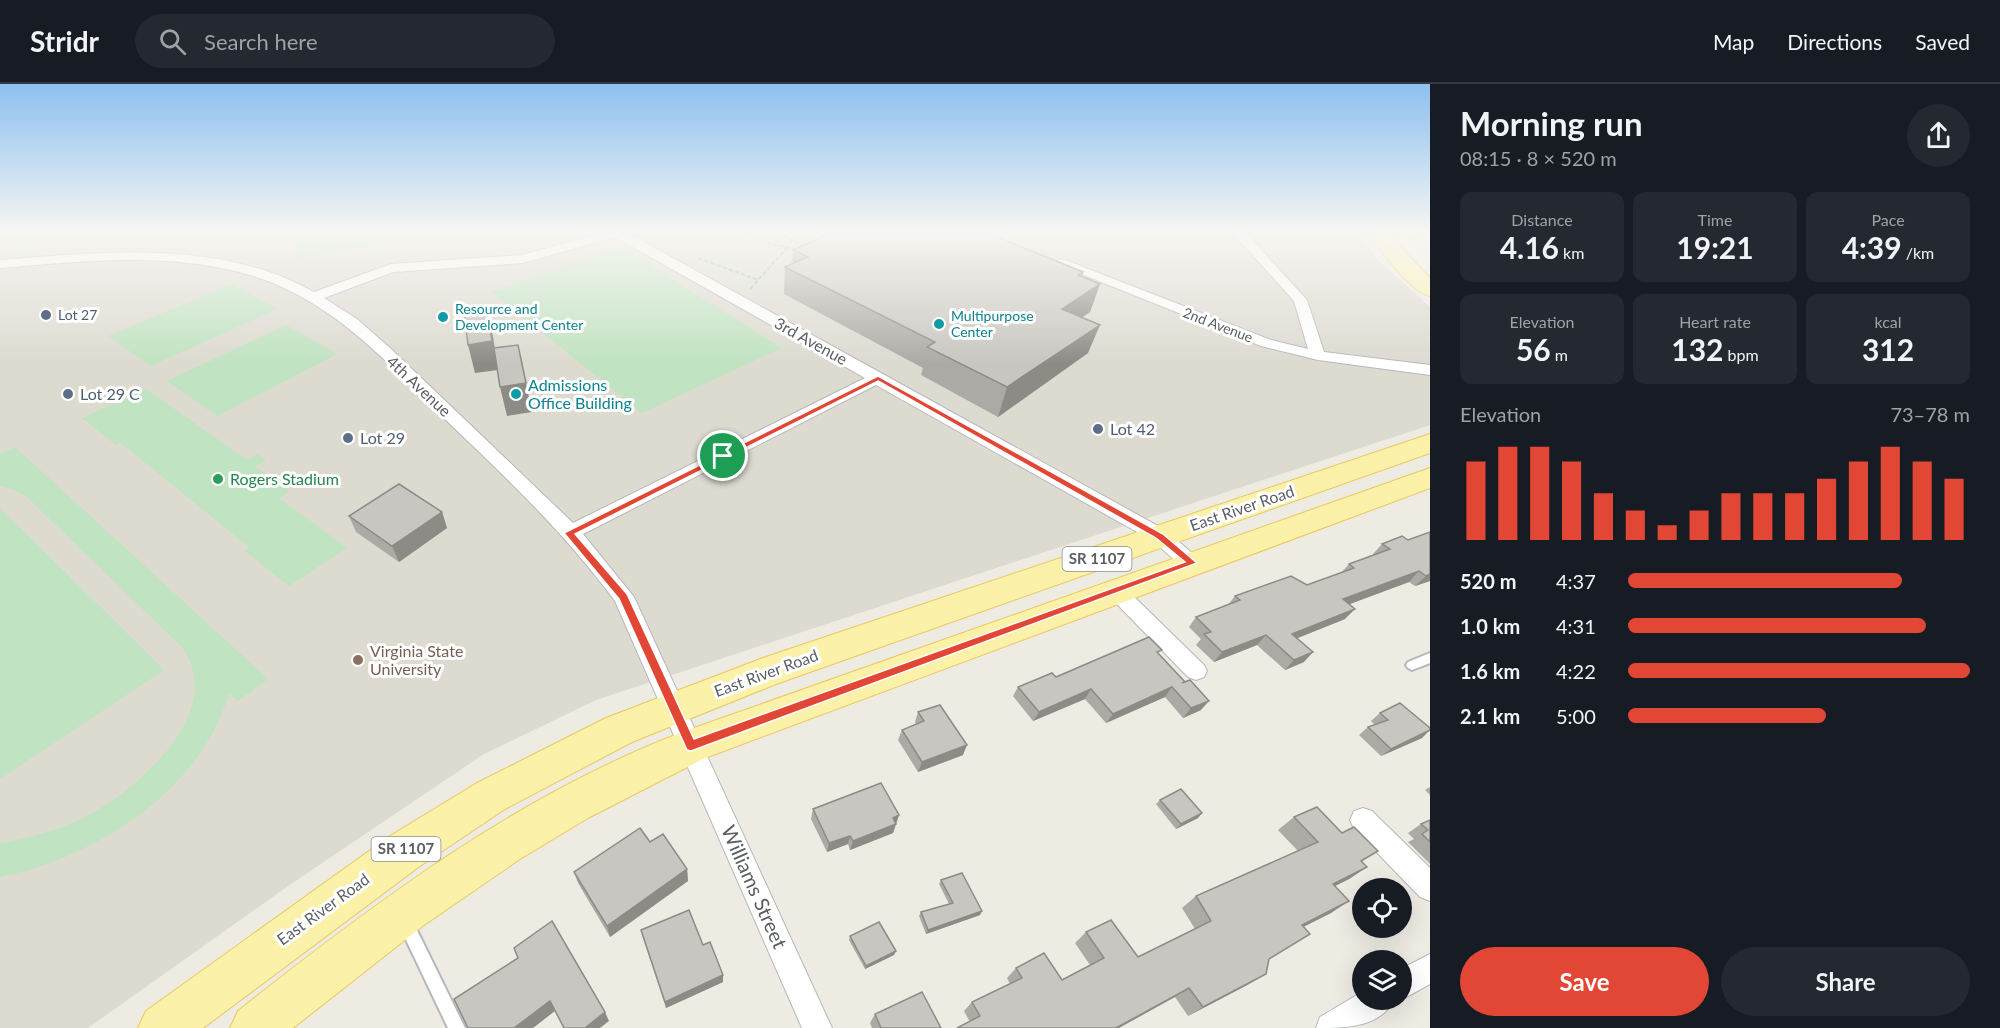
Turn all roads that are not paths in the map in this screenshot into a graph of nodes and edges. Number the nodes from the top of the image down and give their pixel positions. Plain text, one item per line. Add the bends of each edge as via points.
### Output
1 (258, 276) edge
2 (369, 276) edge
3 (694, 276) edge
4 (1093, 276) edge
5 (1278, 276) edge
6 (1416, 276) edge
7 (1430, 290) edge
8 (313, 297) junction
9 (1318, 356) junction
10 (1430, 370) edge
11 (878, 378) junction
12 (1430, 443) edge
13 (1429, 479) edge
14 (569, 533) junction
15 (1160, 536) junction
16 (1192, 563) junction
17 (1116, 591) junction
18 (1430, 658) edge
19 (1412, 665) dead end
20 (1196, 671) dead end
21 (682, 727) junction
22 (1363, 820) dead end
23 (1430, 887) edge
24 (401, 914) junction
25 (1430, 968) edge
26 (1412, 979) edge
27 (1360, 1010) edge
28 (163, 1028) edge
29 (255, 1028) edge
30 (457, 1028) edge
31 (817, 1028) edge
32 (1331, 1028) edge

1 - 8 street, 4th Avenue
2 - 8 street
3 - 11 street, 3rd Avenue
4 - 9 street, 2nd Avenue via 1229,330
5 - 9 street via 1300,300
6 - 7 main road
8 - 14 street, 4th Avenue via 368,338
9 - 10 street, 2nd Avenue
11 - 14 street
11 - 15 street, 3rd Avenue
12 - 15 main road, East River Road / SR 1107
13 - 16 main road, East River Road / SR 1107
14 - 21 street, 4th Avenue via 624,597
15 - 16 street, 3rd Avenue
15 - 21 main road, East River Road / SR 1107 via 763,673
16 - 17 main road, East River Road / SR 1107
17 - 20 street
17 - 21 main road, East River Road / SR 1107
18 - 19 lane
21 - 24 main road, East River Road / SR 1107 via 601,789 535,825
21 - 28 main road, East River Road / SR 1107 via 551,763 424,838
21 - 31 street, Williams Street
22 - 23 street
24 - 29 main road, East River Road / SR 1107
24 - 30 lane
25 - 26 street
27 - 32 street

